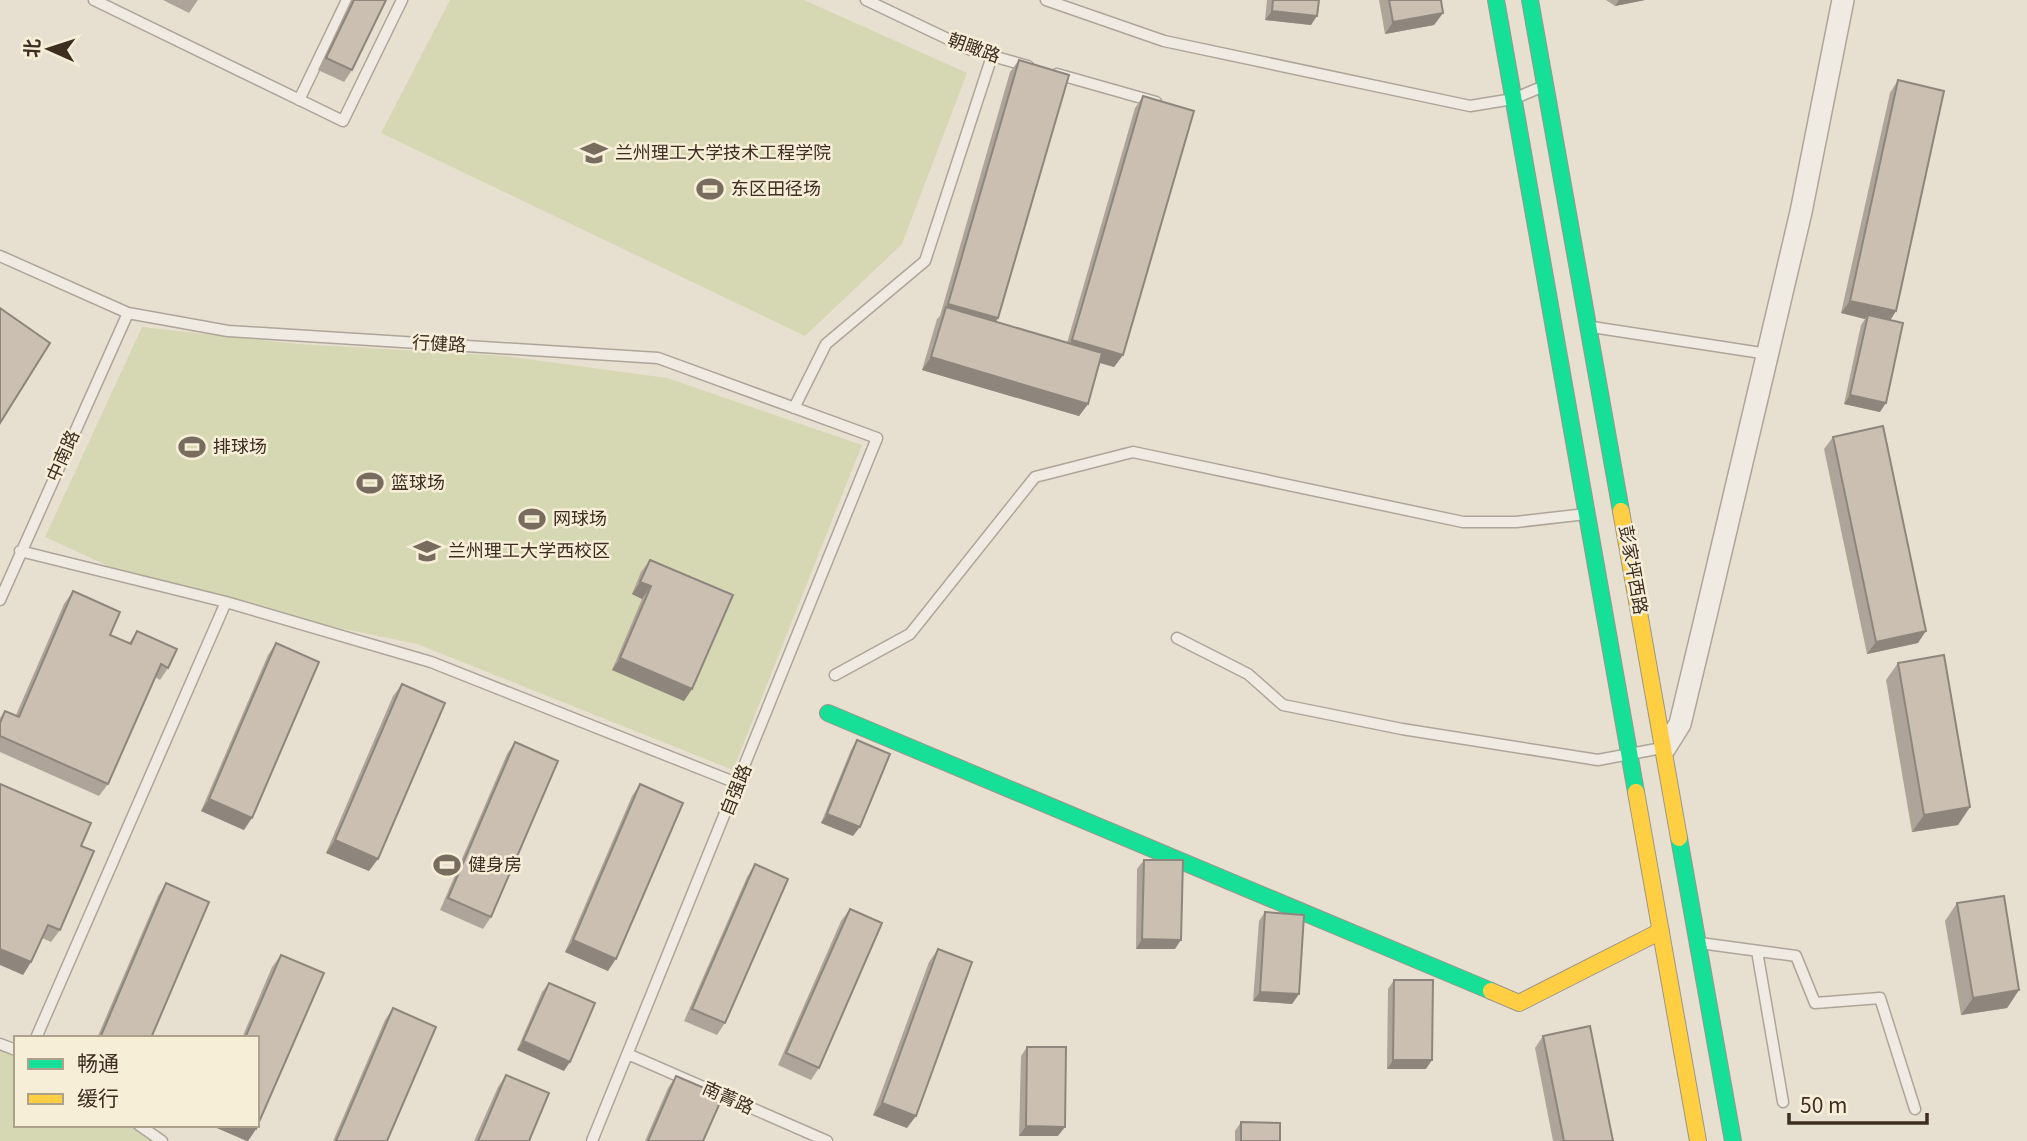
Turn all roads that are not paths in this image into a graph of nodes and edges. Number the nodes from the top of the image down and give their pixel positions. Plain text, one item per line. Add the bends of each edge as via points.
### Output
1 (94, 0) edge
2 (347, 0) edge
3 (402, 0) edge
4 (866, 0) edge
5 (1046, 0) edge
6 (1496, 0) edge
7 (1530, 0) edge
8 (1843, 0) edge
9 (992, 56) junction
10 (1546, 85) junction
11 (1513, 99) junction
12 (299, 100) junction
13 (1169, 105) edge
14 (0, 256) edge
15 (128, 313) junction
16 (1589, 327) junction
17 (1768, 354) junction
18 (794, 408) junction
19 (877, 438) joint
20 (1587, 513) junction
21 (20, 551) junction
22 (0, 600) edge
23 (226, 602) junction
24 (1177, 638) dead end
25 (835, 675) dead end
26 (828, 713) dead end
27 (1665, 748) junction
28 (1630, 755) junction
29 (739, 784) junction
30 (1661, 931) junction
31 (1699, 943) junction
32 (1757, 951) junction
33 (37, 1036) edge
34 (629, 1055) junction
35 (1783, 1102) dead end
36 (1915, 1109) dead end
37 (142, 1127) edge
38 (162, 1141) edge
39 (593, 1141) edge
40 (827, 1141) edge
41 (1698, 1141) edge
42 (1733, 1141) edge

1 - 12 lane
2 - 12 lane
3 - 12 lane via 343,121
4 - 9 lane, 朝瞰路
5 - 11 lane via 1164,41 1470,106
6 - 11 main road, 彭家坪西路
7 - 10 main road, 彭家坪西路
8 - 17 street
9 - 13 lane, 朝瞰路
9 - 18 lane via 925,261 825,344
10 - 11 lane
10 - 16 main road, 彭家坪西路
11 - 20 main road, 彭家坪西路
14 - 15 lane, 行健路
15 - 18 lane, 行健路 via 228,331 658,358
15 - 21 lane, 中南路
16 - 17 lane
16 - 27 main road, 彭家坪西路
17 - 27 street via 1680,724
18 - 19 lane, 行健路
19 - 29 lane, 自强路
20 - 25 lane via 1516,522 1462,522 1133,452 1035,477 911,634
20 - 28 main road, 彭家坪西路
21 - 22 lane, 中南路
21 - 23 lane
23 - 29 lane via 431,662
23 - 33 lane
24 - 28 lane via 1248,674 1283,705 1598,760
26 - 30 main road via 1518,1003
27 - 28 lane
27 - 31 main road, 彭家坪西路
28 - 30 main road, 彭家坪西路
29 - 34 lane, 自强路
30 - 41 main road, 彭家坪西路
31 - 32 lane
31 - 42 main road, 彭家坪西路
32 - 35 lane
32 - 36 lane via 1796,956 1815,1003 1880,998
34 - 39 lane, 自强路
34 - 40 lane, 南菁路
37 - 38 lane

